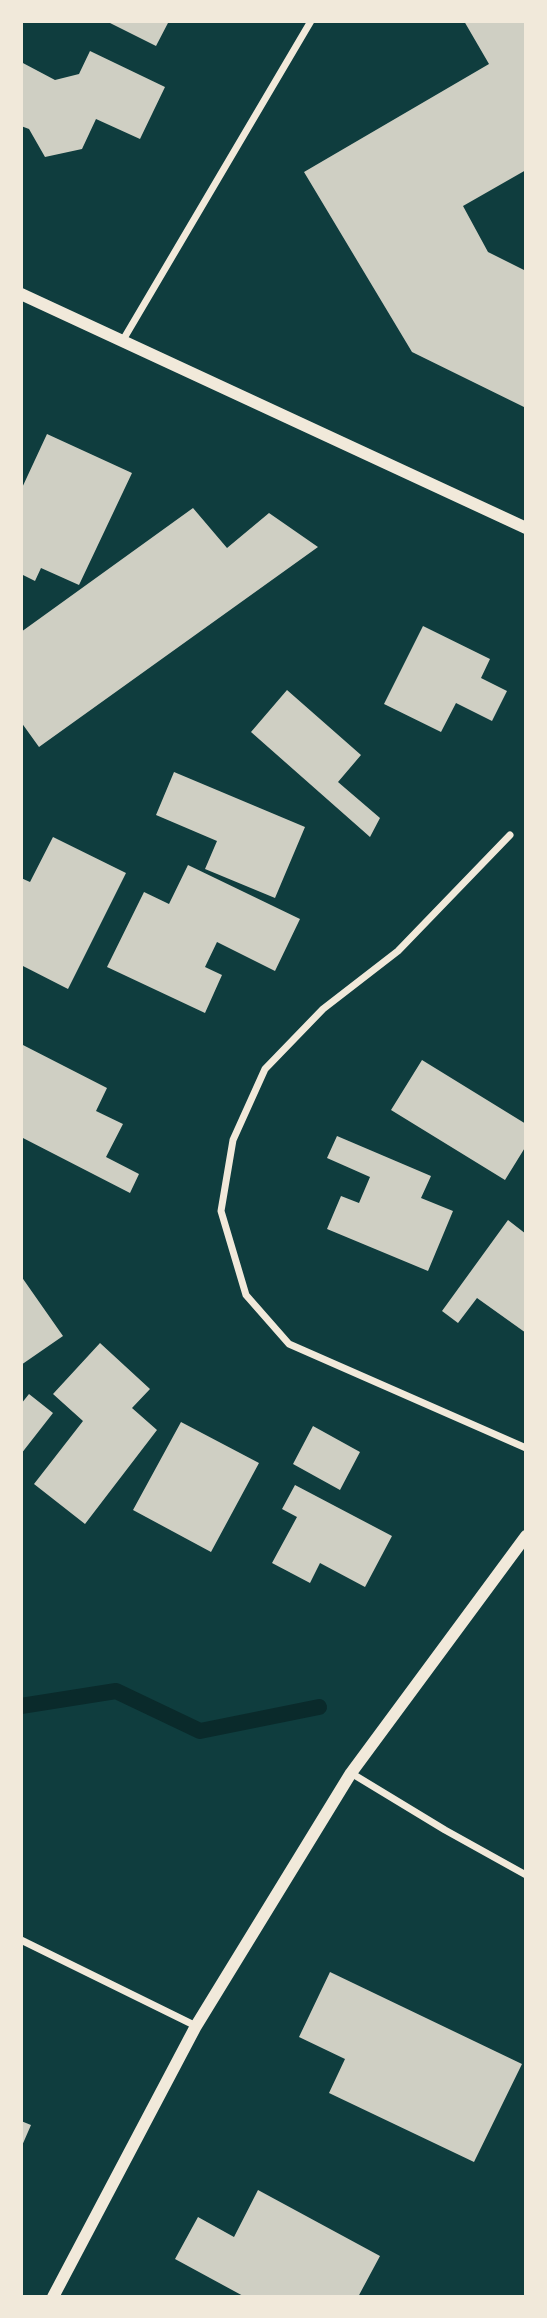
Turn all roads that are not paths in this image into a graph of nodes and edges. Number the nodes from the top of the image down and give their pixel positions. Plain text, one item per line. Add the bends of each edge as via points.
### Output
1 (312, 21) edge
2 (21, 294) edge
3 (123, 340) junction
4 (526, 528) edge
5 (510, 835) dead end
6 (526, 1448) edge
7 (526, 1536) edge
8 (351, 1773) junction
9 (526, 1875) edge
10 (21, 1941) edge
11 (197, 2026) junction
12 (53, 2297) edge

1 - 3 street
2 - 3 street
3 - 4 street
5 - 6 street via 397,951 323,1009 265,1069 233,1140 221,1211 246,1295 289,1344
7 - 8 street
8 - 9 street
8 - 11 street
10 - 11 street
11 - 12 street

